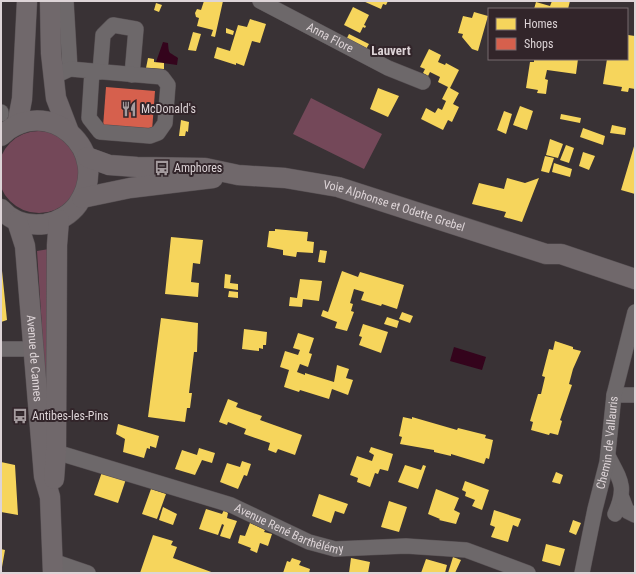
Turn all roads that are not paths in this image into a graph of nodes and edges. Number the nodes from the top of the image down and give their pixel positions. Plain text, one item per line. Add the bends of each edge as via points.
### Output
1 (27, 1) edge
2 (50, 1) edge
3 (66, 1) edge
4 (260, 1) edge
5 (96, 71) junction
6 (62, 73) junction
7 (132, 75) junction
8 (423, 82) dead end
9 (5, 122) edge
10 (69, 132) junction
11 (87, 157) junction
12 (238, 175) junction
13 (82, 198) junction
14 (1, 209) edge
15 (59, 220) junction
16 (17, 221) junction
17 (546, 254) junction
18 (635, 279) edge
19 (635, 294) edge
20 (635, 312) edge
21 (1, 348) edge
22 (34, 349) junction
23 (614, 395) junction
24 (635, 395) edge
25 (47, 397) junction
26 (49, 450) junction
27 (608, 456) junction
28 (595, 509) junction
29 (625, 510) edge
30 (53, 567) edge
31 (88, 573) edge
32 (528, 573) edge
33 (582, 573) edge

1 - 9 main road via 22,99
2 - 6 main road
3 - 6 street
4 - 8 street, Anna Flore via 388,68
5 - 6 street
5 - 7 street
5 - 7 street via 103,35 113,25 136,29
5 - 7 street via 89,118 100,132 150,136 158,133 165,124 168,85 162,77
6 - 10 main road via 56,98
9 - 10 main road via 44,121
10 - 11 main road via 80,143
11 - 12 main road, Voie Alphonse et Odette Grebel via 109,165 205,168
11 - 13 main road via 89,178
12 - 13 main road, Voie Alphonse et Odette Grebel via 130,188
12 - 17 main road, Voie Alphonse et Odette Grebel via 285,178 338,187
13 - 15 main road via 76,207
14 - 16 main road
15 - 16 main road via 38,225
15 - 25 main road, Avenue de Cannes
16 - 22 main road, Avenue de Cannes via 25,246
17 - 18 main road, Voie Alphonse et Odette Grebel via 561,254
17 - 19 main road, Voie Alphonse et Odette Grebel via 559,265
20 - 23 street, Chemin de Vallauris
21 - 22 street
22 - 25 main road, Avenue de Cannes
23 - 24 street
23 - 27 street, Chemin de Vallauris
25 - 26 main road, Avenue de Cannes
26 - 30 main road, Avenue de Cannes via 55,474 50,496
26 - 32 street, Avenue René Barthélémy via 231,505 309,542 335,549 406,546 466,550
27 - 28 street, Chemin de Vallauris
27 - 29 street via 620,480
28 - 29 street via 607,516
28 - 33 street, Chemin de Vallauris
30 - 31 street

